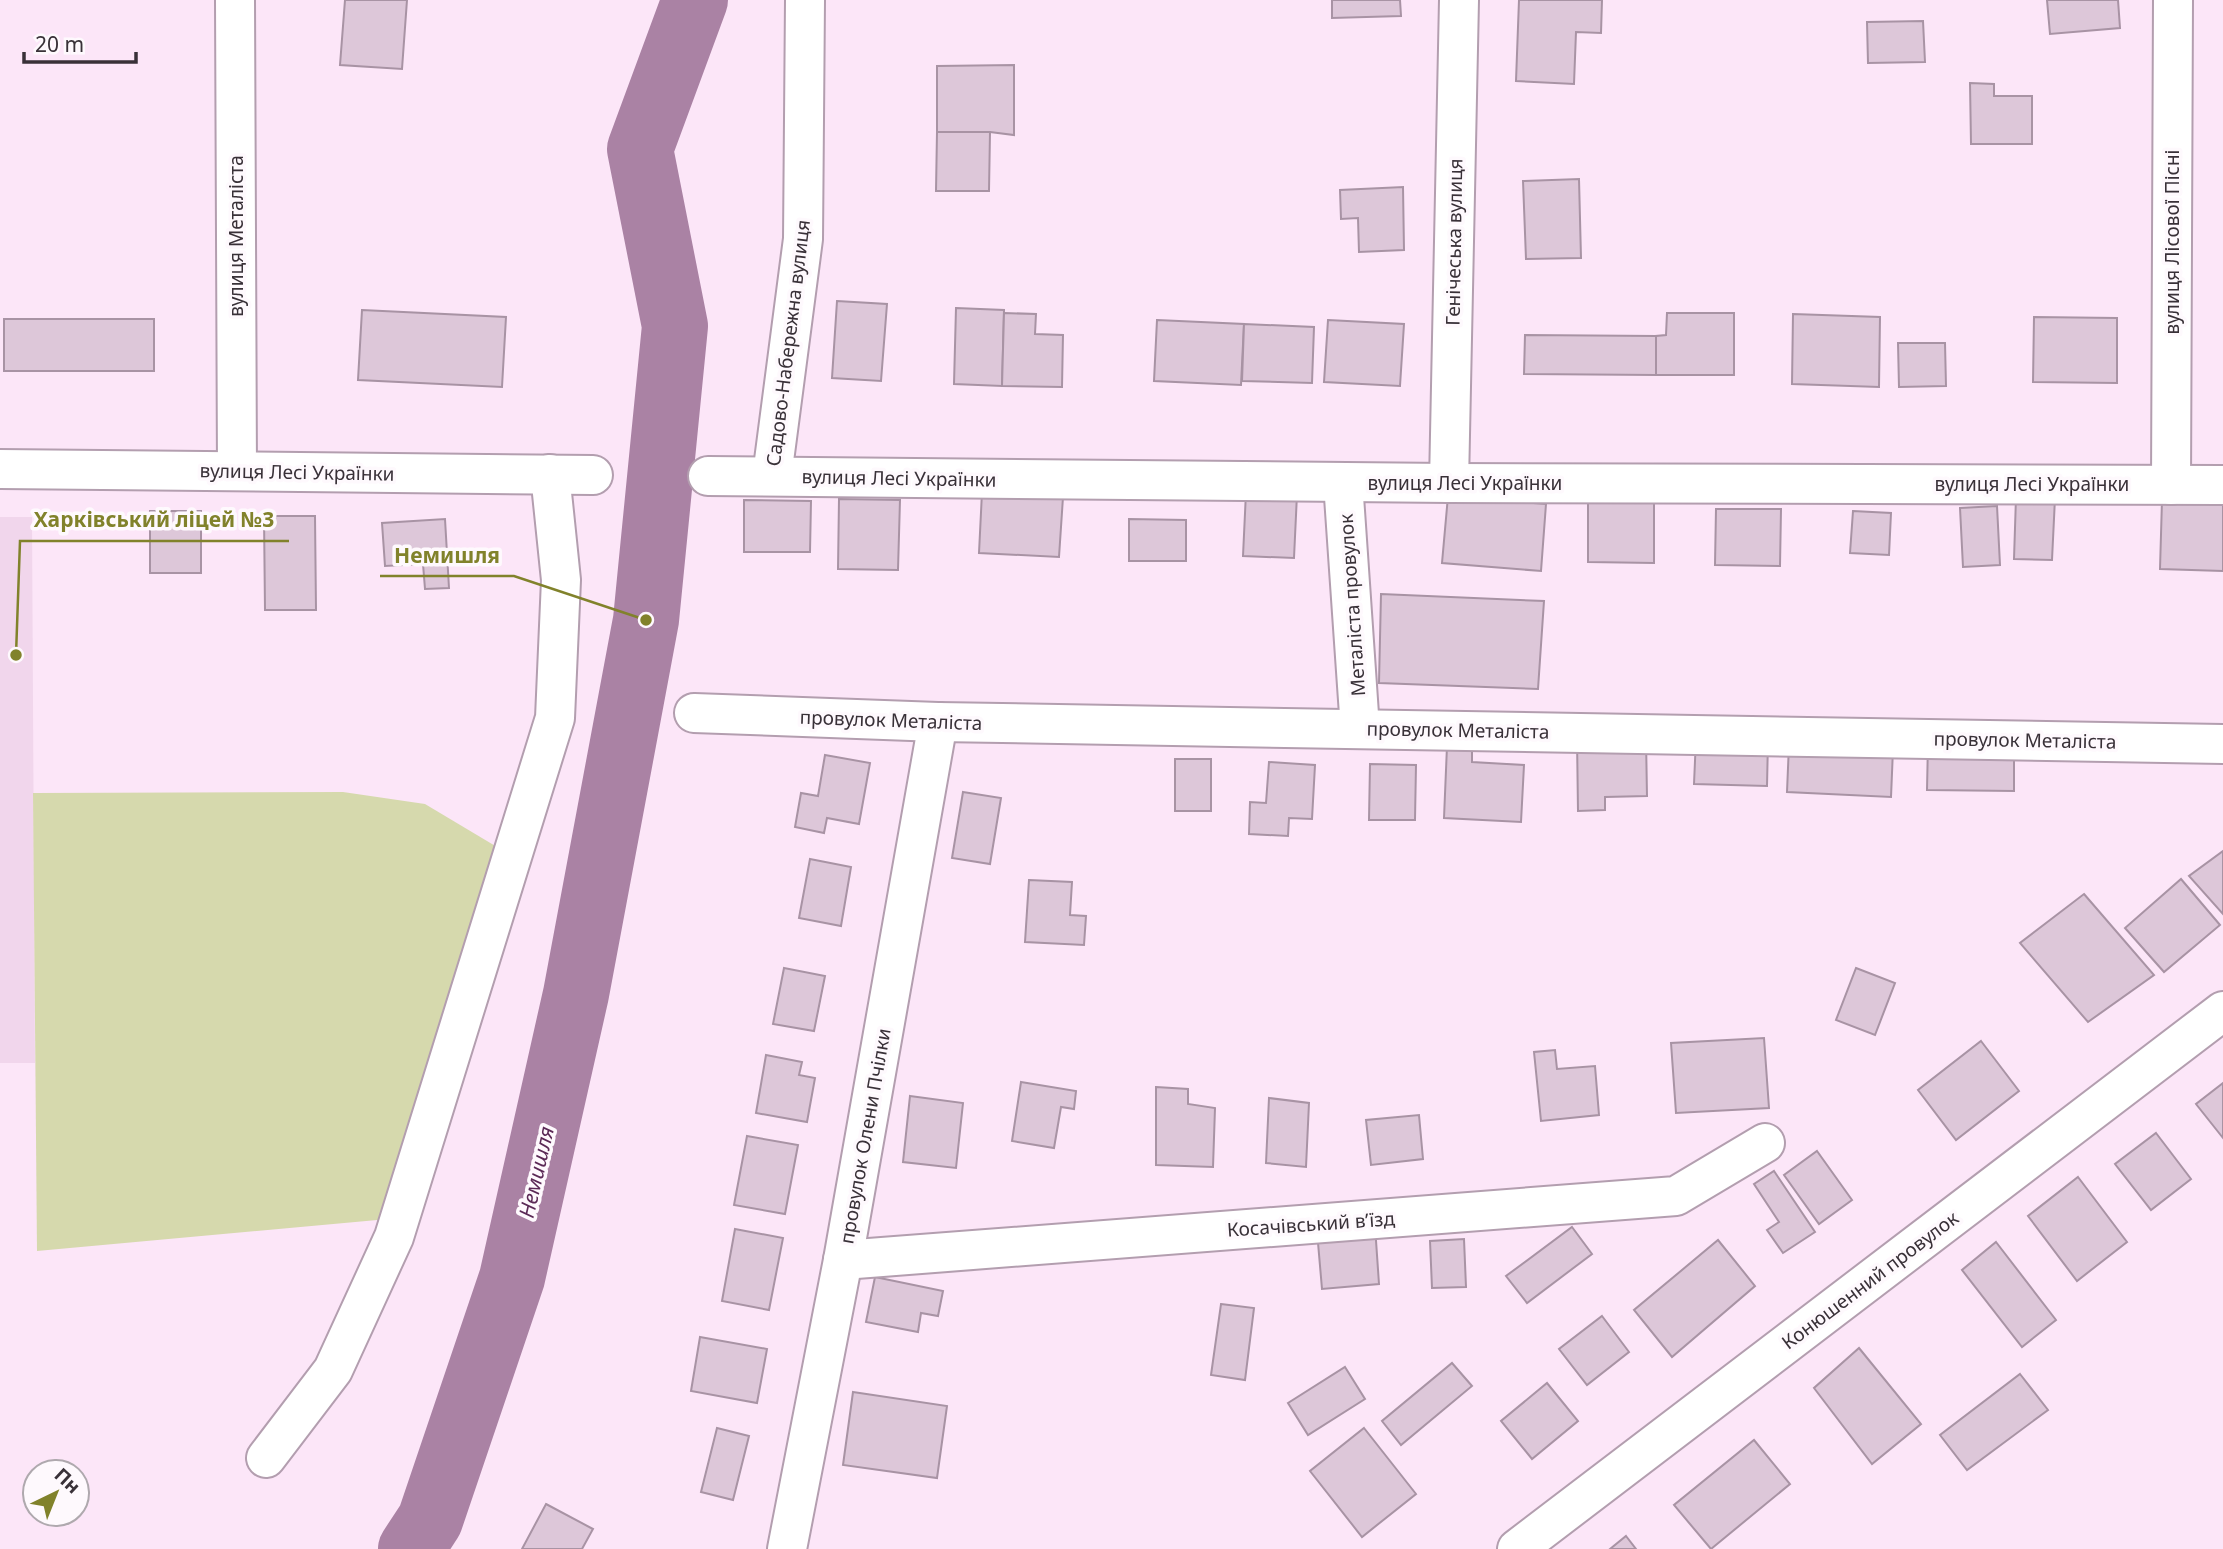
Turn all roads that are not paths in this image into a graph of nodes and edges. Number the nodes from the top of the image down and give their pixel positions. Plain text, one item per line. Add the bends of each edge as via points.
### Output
1 (235, 0) edge
2 (805, 0) edge
3 (1459, 0) edge
4 (2173, 0) edge
5 (0, 469) edge
6 (237, 471) junction
7 (550, 474) junction
8 (593, 475) dead end
9 (708, 476) dead end
10 (772, 476) junction
11 (1343, 482) junction
12 (1449, 483) junction
13 (2171, 485) junction
14 (2223, 485) edge
15 (694, 713) dead end
16 (938, 722) junction
17 (1360, 729) junction
18 (2223, 744) edge
19 (2223, 1011) edge
20 (1765, 1143) dead end
21 (844, 1260) junction
22 (266, 1458) dead end
23 (787, 1549) edge
24 (1517, 1549) edge

1 - 6 street, вулиця Металіста
2 - 10 street, Садово-Набережна вулиця via 803,239
3 - 12 street, Генічеська вулиця
4 - 13 street, вулиця Лісової Пісні
5 - 6 street, вулиця Лесі Українки
6 - 7 street, вулиця Лесі Українки
7 - 8 street, вулиця Лесі Українки
7 - 22 street via 561,580 555,718 394,1237 333,1370
9 - 10 street, вулиця Лесі Українки
10 - 11 street, вулиця Лесі Українки
11 - 12 street, вулиця Лесі Українки
11 - 17 street, Металіста провулок
12 - 13 street, вулиця Лесі Українки
13 - 14 street, вулиця Лесі Українки
15 - 16 street, провулок Металіста
16 - 17 street, провулок Металіста
16 - 21 street, провулок Олени Пчілки
17 - 18 street, провулок Металіста
19 - 24 street, Конюшенний провулок
20 - 21 street, Косачівський в’їзд via 1676,1196
21 - 23 street, провулок Олени Пчілки

